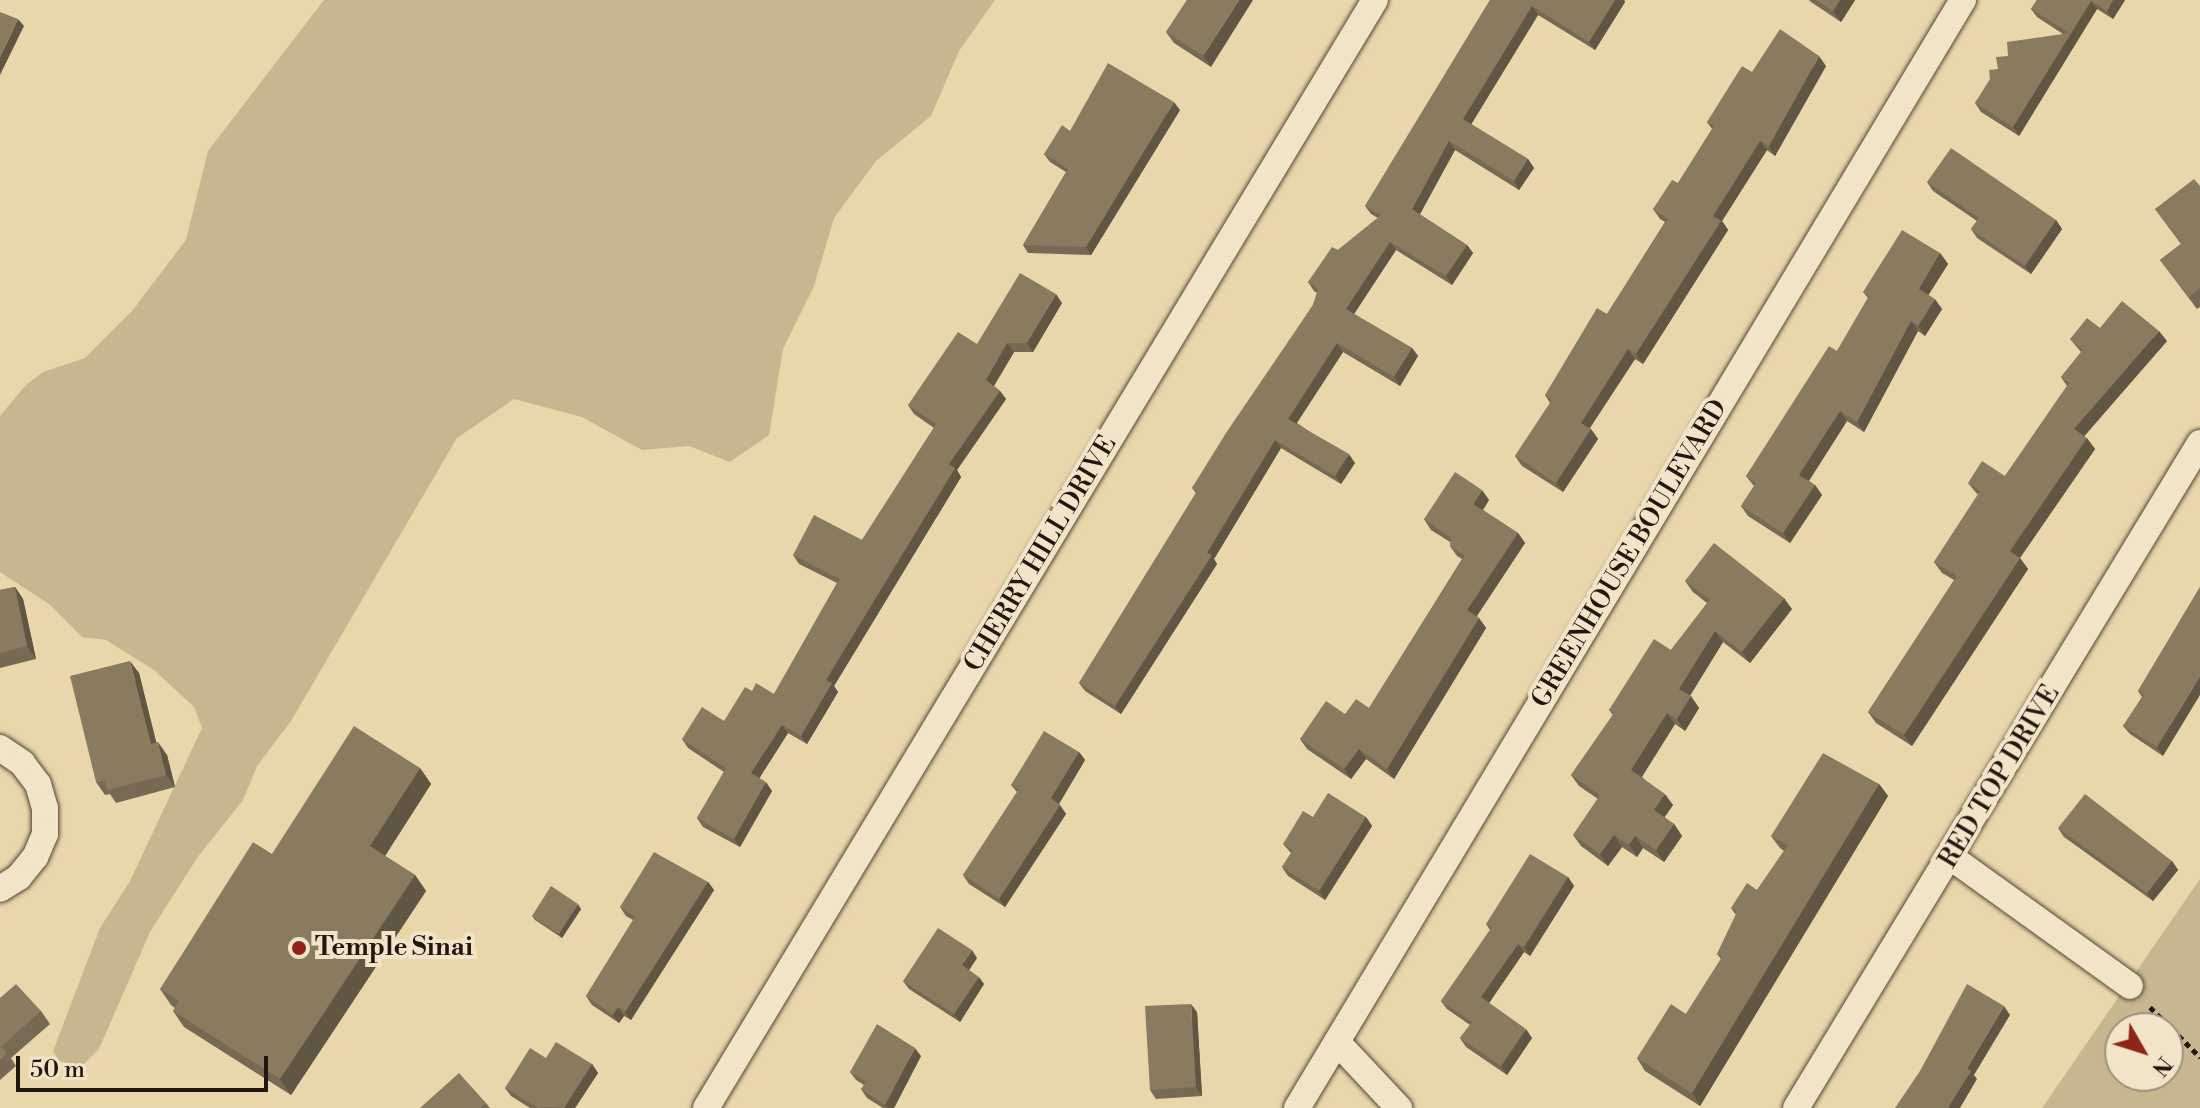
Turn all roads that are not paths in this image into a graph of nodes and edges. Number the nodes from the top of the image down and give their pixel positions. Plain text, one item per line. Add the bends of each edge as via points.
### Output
1 (1375, 0) edge
2 (1963, 0) edge
3 (2200, 443) edge
4 (0, 748) edge
5 (1952, 858) junction
6 (0, 889) edge
7 (2130, 986) road end
8 (1337, 1042) junction
9 (706, 1108) edge
10 (1297, 1108) edge
11 (1399, 1108) edge
12 (1796, 1108) edge

1 - 9 street, CHERRY HILL DRIVE
2 - 8 street, GREENHOUSE BOULEVARD
3 - 5 street, RED TOP DRIVE
4 - 6 street via 22,763 38,784 45,834 19,877
5 - 7 street
5 - 12 street, RED TOP DRIVE
8 - 10 street, GREENHOUSE BOULEVARD
8 - 11 street

